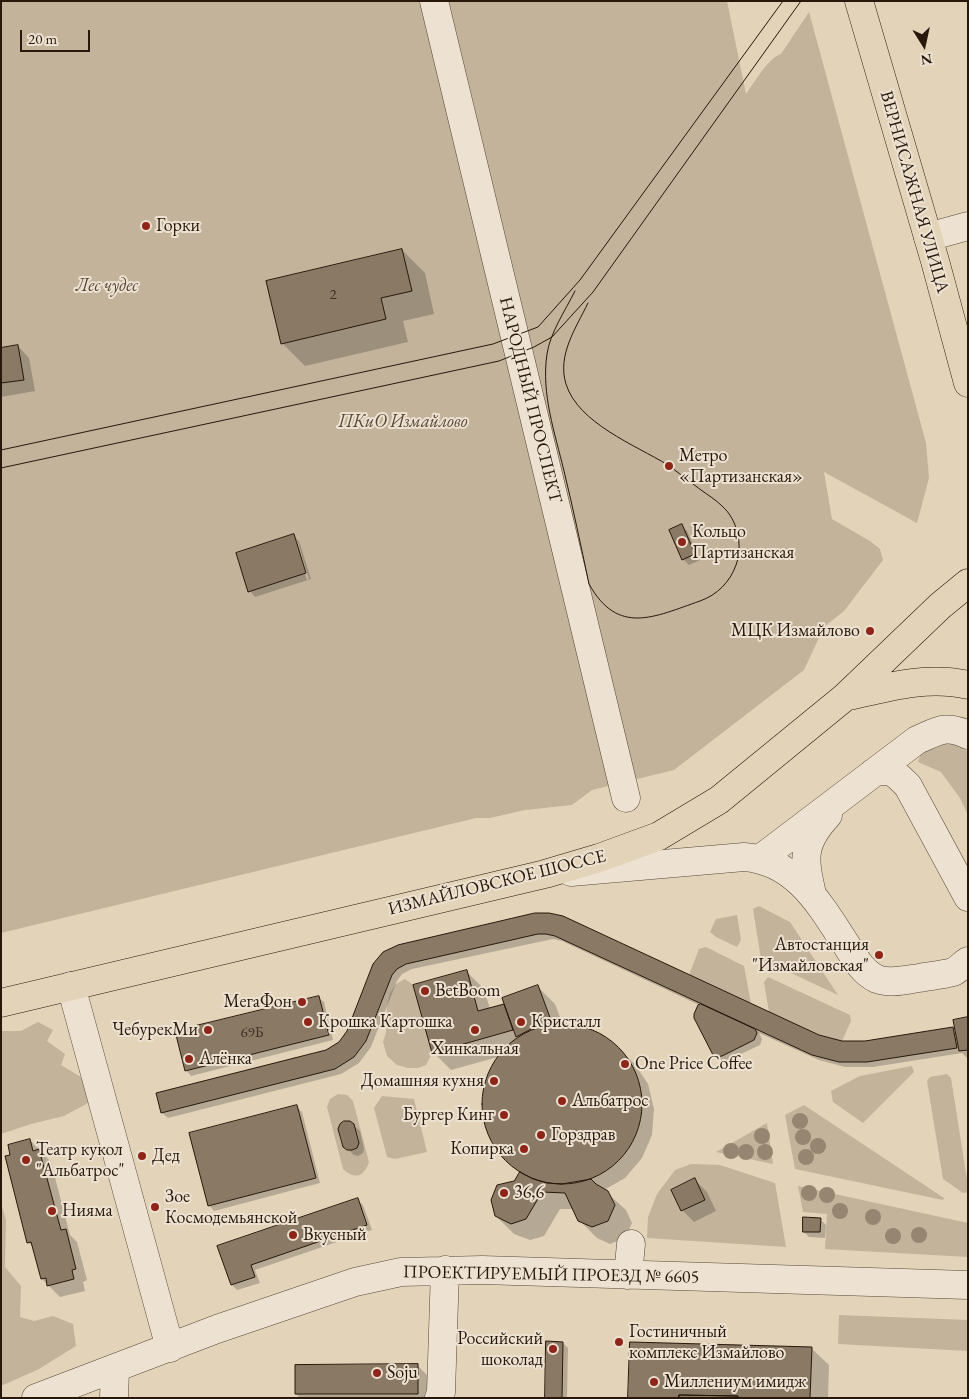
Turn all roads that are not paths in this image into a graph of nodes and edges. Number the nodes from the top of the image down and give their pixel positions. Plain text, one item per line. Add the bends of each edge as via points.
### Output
1 (434, 1) edge
2 (859, 1) edge
3 (968, 226) edge
4 (928, 237) junction
5 (968, 383) edge
6 (968, 583) edge
7 (968, 685) edge
8 (845, 697) junction
9 (968, 735) edge
10 (865, 779) junction
11 (626, 798) dead end
12 (760, 859) junction
13 (545, 874) junction
14 (812, 894) junction
15 (968, 897) edge
16 (963, 967) edge
17 (71, 986) junction
18 (1, 1003) edge
19 (631, 1244) dead end
20 (445, 1270) junction
21 (628, 1275) junction
22 (968, 1285) edge
23 (170, 1348) junction
24 (114, 1369) junction
25 (36, 1398) edge
26 (114, 1398) edge
27 (439, 1398) edge

1 - 11 street, НАРОДНЫЙ ПРОСПЕКТ
2 - 4 main road, ВЕРНИСАЖНАЯ УЛИЦА
3 - 4 street
4 - 5 main road, ВЕРНИСАЖНАЯ УЛИЦА
6 - 8 main road, ИЗМАЙЛОВСКОЕ ШОССЕ
7 - 8 main road via 917,682
8 - 13 main road, ИЗМАЙЛОВСКОЕ ШОССЕ via 707,808 659,836
9 - 10 street via 955,728 938,730 918,740
10 - 12 street
10 - 14 street via 821,822 808,842 805,864
10 - 15 street via 885,770 895,773 908,786
12 - 13 street via 744,857
12 - 14 street via 795,878
13 - 17 main road, ИЗМАЙЛОВСКОЕ ШОССЕ
14 - 16 street via 858,963 878,979 896,982
17 - 18 main road, ИЗМАЙЛОВСКОЕ ШОССЕ
17 - 23 street
19 - 21 street
20 - 21 street, ПРОЕКТИРУЕМЫЙ ПРОЕЗД № 6605
20 - 23 street, ПРОЕКТИРУЕМЫЙ ПРОЕЗД № 6605 via 401,1272 355,1282
20 - 27 street
21 - 22 street, ПРОЕКТИРУЕМЫЙ ПРОЕЗД № 6605
23 - 24 street, ПРОЕКТИРУЕМЫЙ ПРОЕЗД № 6605
24 - 25 street, ПРОЕКТИРУЕМЫЙ ПРОЕЗД № 6605
24 - 26 street

